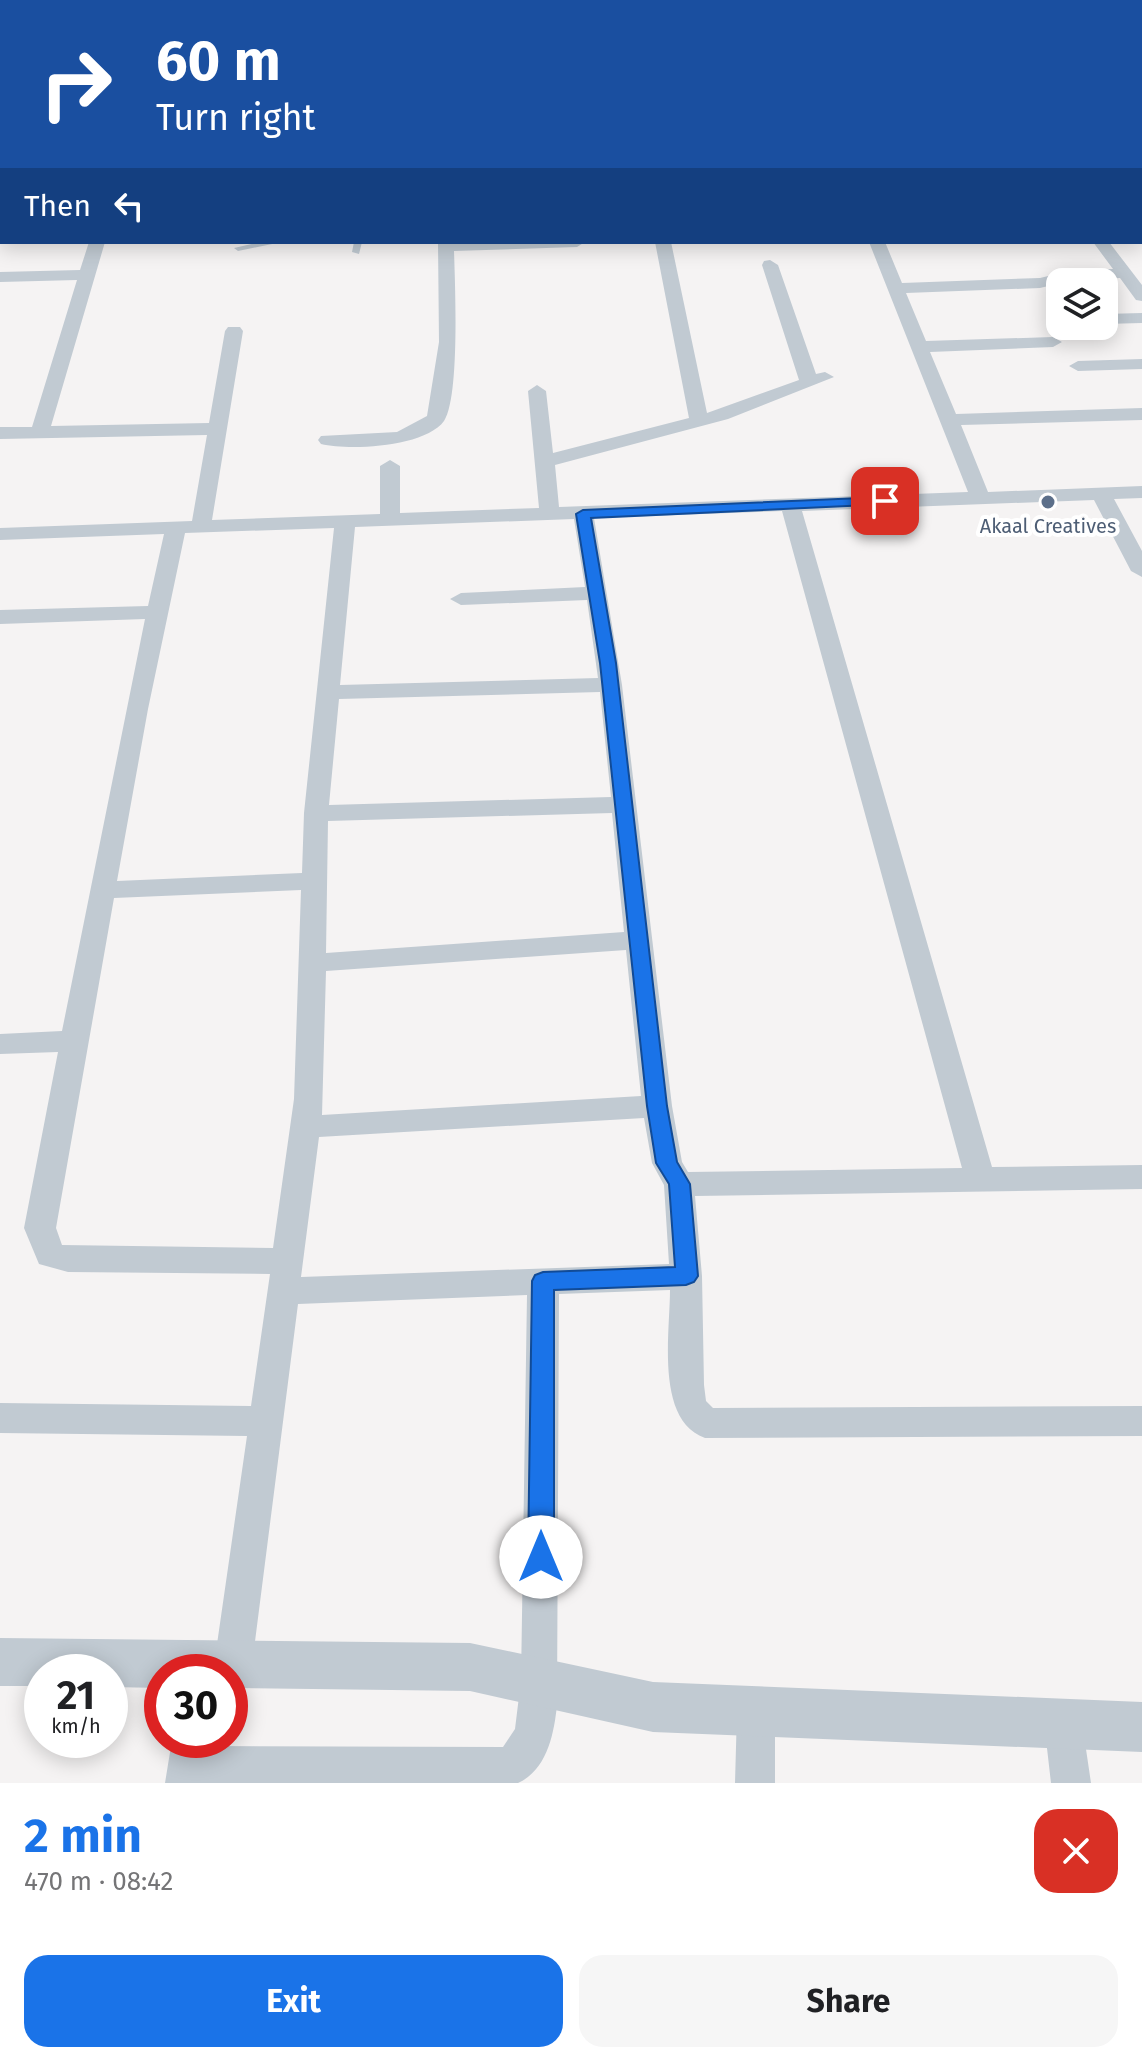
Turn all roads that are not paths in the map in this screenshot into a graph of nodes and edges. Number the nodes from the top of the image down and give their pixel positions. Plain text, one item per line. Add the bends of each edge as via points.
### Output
1 (96, 244) edge
2 (265, 244) edge
3 (447, 244) edge
4 (663, 244) edge
5 (878, 244) edge
6 (1103, 244) edge
7 (238, 248) dead end
8 (770, 265) dead end
9 (1126, 273) junction
10 (85, 275) junction
11 (0, 277) edge
12 (896, 288) junction
13 (1142, 296) edge
14 (1142, 318) edge
15 (1118, 319) edge
16 (234, 331) dead end
17 (1053, 342) dead end
18 (920, 347) junction
19 (1142, 364) edge
20 (1078, 366) dead end
21 (537, 391) dead end
22 (1142, 414) edge
23 (950, 420) junction
24 (699, 421) junction
25 (215, 429) junction
26 (40, 432) junction
27 (0, 433) edge
28 (328, 440) dead end
29 (543, 462) junction
30 (390, 466) dead end
31 (1142, 492) edge
32 (1101, 494) junction
33 (980, 497) junction
34 (790, 504) junction
35 (583, 514) junction
36 (550, 515) junction
37 (390, 520) junction
38 (345, 522) junction
39 (189, 527) junction
40 (1132, 527) edge
41 (0, 534) edge
42 (1142, 571) edge
43 (597, 593) junction
44 (461, 599) dead end
45 (158, 612) junction
46 (0, 617) edge
47 (611, 685) junction
48 (327, 692) junction
49 (624, 805) junction
50 (316, 813) junction
51 (315, 881) junction
52 (103, 890) junction
53 (639, 940) junction
54 (311, 963) junction
55 (75, 1041) junction
56 (0, 1044) edge
57 (657, 1106) junction
58 (305, 1127) junction
59 (1142, 1177) edge
60 (980, 1179) junction
61 (679, 1184) junction
62 (285, 1276) junction
63 (686, 1276) junction
64 (543, 1281) junction
65 (0, 1418) edge
66 (266, 1421) junction
67 (1142, 1421) edge
68 (213, 1654) edge
69 (0, 1662) edge
70 (144, 1665) edge
71 (248, 1667) edge
72 (540, 1680) junction
73 (756, 1711) junction
74 (1063, 1722) junction
75 (1142, 1727) edge
76 (188, 1763) edge
77 (755, 1783) edge
78 (1071, 1783) edge

1 - 10 street
2 - 7 lane
3 - 28 street via 448,342 436,418 400,438
4 - 24 street
5 - 12 street
6 - 9 street
8 - 24 street via 817,379
9 - 12 street via 1073,275 1040,283
9 - 13 street
10 - 11 street
10 - 26 street
12 - 18 street
14 - 15 street
16 - 25 street
17 - 18 street
18 - 23 street
19 - 20 street
21 - 29 street
22 - 23 street
23 - 33 street
24 - 29 street
25 - 26 street
25 - 39 street
26 - 27 street
29 - 36 street
30 - 37 street
31 - 32 street
32 - 33 street
32 - 40 street
33 - 34 street
34 - 35 street
34 - 60 street
35 - 36 street
35 - 43 street
36 - 37 street
37 - 38 street
38 - 39 street
38 - 48 street
39 - 41 street
39 - 45 street
40 - 42 street
43 - 44 street
43 - 47 street
45 - 46 street
45 - 52 street
47 - 48 street
47 - 49 street
48 - 50 street
49 - 50 street
49 - 53 street
50 - 51 street
51 - 52 street
51 - 54 street
52 - 55 street
53 - 54 street
53 - 57 street
54 - 58 street
55 - 56 street
55 - 62 street via 40,1228 50,1255
57 - 58 street
57 - 61 street via 667,1163
58 - 62 street
59 - 60 street
60 - 61 street
61 - 63 street
62 - 64 street
62 - 66 street
63 - 64 street
63 - 67 street via 687,1385 690,1407 705,1423
64 - 72 street
65 - 66 street
66 - 68 street
69 - 70 street
71 - 72 street via 470,1667
72 - 73 street via 653,1707
72 - 76 street via 532,1744 524,1759 509,1767
73 - 74 street
73 - 77 street
74 - 75 street
74 - 78 street

